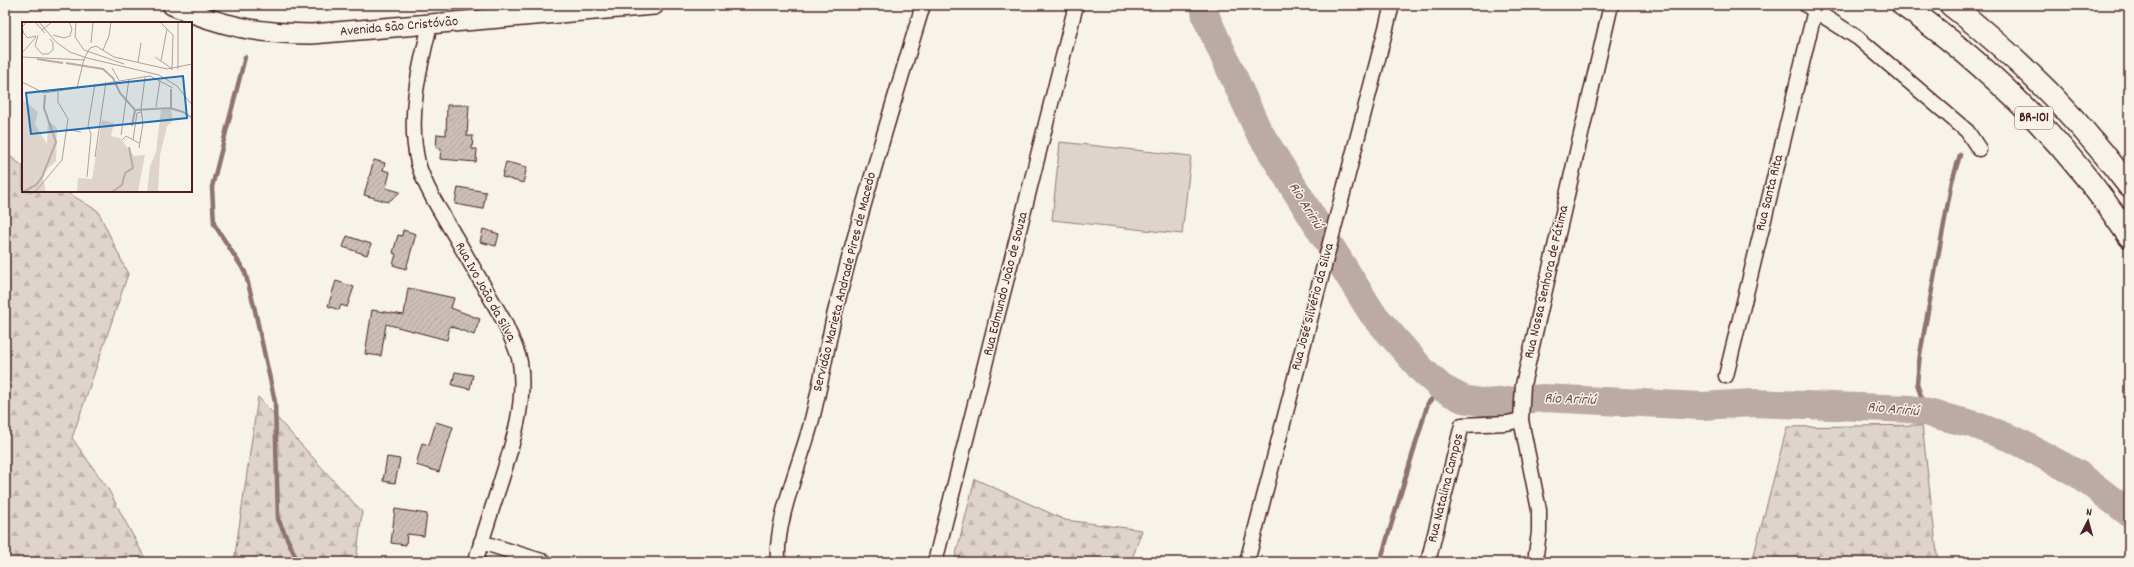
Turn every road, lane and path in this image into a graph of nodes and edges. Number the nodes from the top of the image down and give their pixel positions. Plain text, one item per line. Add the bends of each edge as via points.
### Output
1 (172, 5) edge
2 (654, 5) edge
3 (923, 5) edge
4 (1076, 5) edge
5 (1392, 5) edge
6 (1611, 5) edge
7 (1903, 5) edge
8 (1951, 5) edge
9 (1811, 7) edge
10 (430, 25) junction
11 (1979, 148) dead end
12 (2129, 186) edge
13 (2129, 236) edge
14 (1726, 376) dead end
15 (1521, 415) junction
16 (482, 542) junction
17 (475, 562) edge
18 (545, 562) edge
19 (778, 562) edge
20 (935, 562) edge
21 (1247, 562) edge
22 (1428, 562) edge
23 (1535, 562) edge

1 - 10 main road, Avenida São Cristóvão via 238,28 273,34 319,34
2 - 10 main road, Avenida São Cristóvão
3 - 19 street, Servidão Marieta Andrade Pires de Macedo via 836,306 810,427 781,530
4 - 20 street, Rua Edmundo João de Souza
5 - 21 street, Rua José Silvério da Silva
6 - 15 street, Rua Nossa Senhora de Fátima via 1524,385
7 - 13 highway, BR-101 via 1953,43 2013,96 2068,155
8 - 12 highway, BR-101 via 2033,76 2090,137
9 - 11 street via 1858,38 1966,131
9 - 14 street, Rua Santa Rita
10 - 16 street, Rua Ivo João da Silva via 415,96 414,122 418,163 429,191 504,323 520,362 521,411
15 - 22 street, Rua Natalina Campos via 1507,423 1462,425
15 - 23 street, Rua Nossa Senhora de Fátima via 1539,510
16 - 17 street, Rua Ivo João da Silva
16 - 18 street

